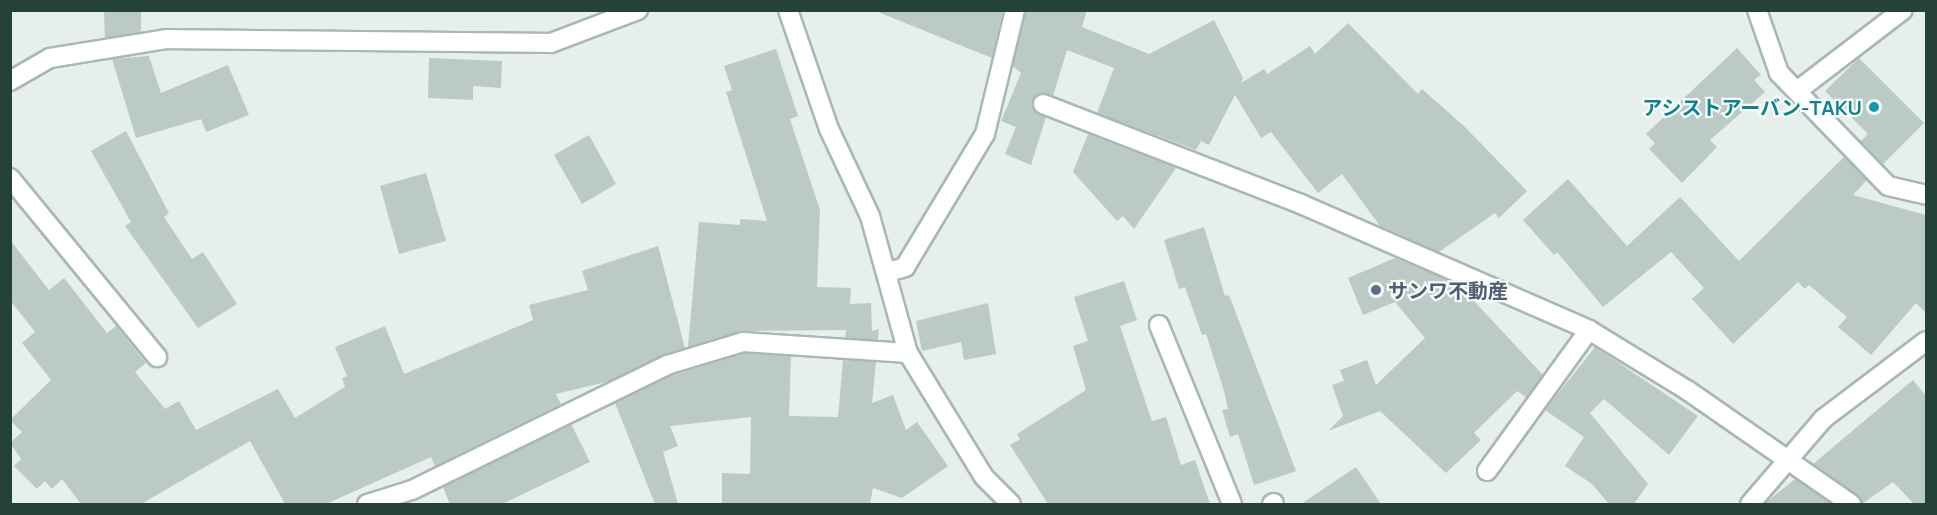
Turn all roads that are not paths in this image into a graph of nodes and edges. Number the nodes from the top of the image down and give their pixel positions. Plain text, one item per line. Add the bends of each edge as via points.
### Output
1 (638, 10) edge
2 (788, 10) edge
3 (1015, 10) edge
4 (1757, 10) edge
5 (1903, 10) edge
6 (10, 81) edge
7 (1797, 91) junction
8 (1043, 104) dead end
9 (10, 178) edge
10 (1926, 195) edge
11 (888, 272) junction
12 (1159, 325) dead end
13 (1589, 330) junction
14 (1926, 341) edge
15 (908, 353) junction
16 (157, 357) dead end
17 (1787, 459) junction
18 (1487, 471) dead end
19 (415, 497) edge
20 (367, 504) edge
21 (1011, 504) edge
22 (1232, 504) edge
23 (1750, 504) edge
24 (1851, 504) edge

1 - 6 street via 551,43 167,39 50,58
2 - 11 street via 829,129 870,216
3 - 11 street via 985,134 905,267
4 - 7 street via 1779,73
5 - 7 street
7 - 10 street via 1888,186
8 - 13 street via 1301,204
9 - 16 street
11 - 15 street
12 - 22 street
13 - 17 street
13 - 18 street
14 - 17 street via 1823,419
15 - 19 street via 743,342 667,365
15 - 21 street via 984,477
17 - 23 street
17 - 24 street
19 - 20 street

